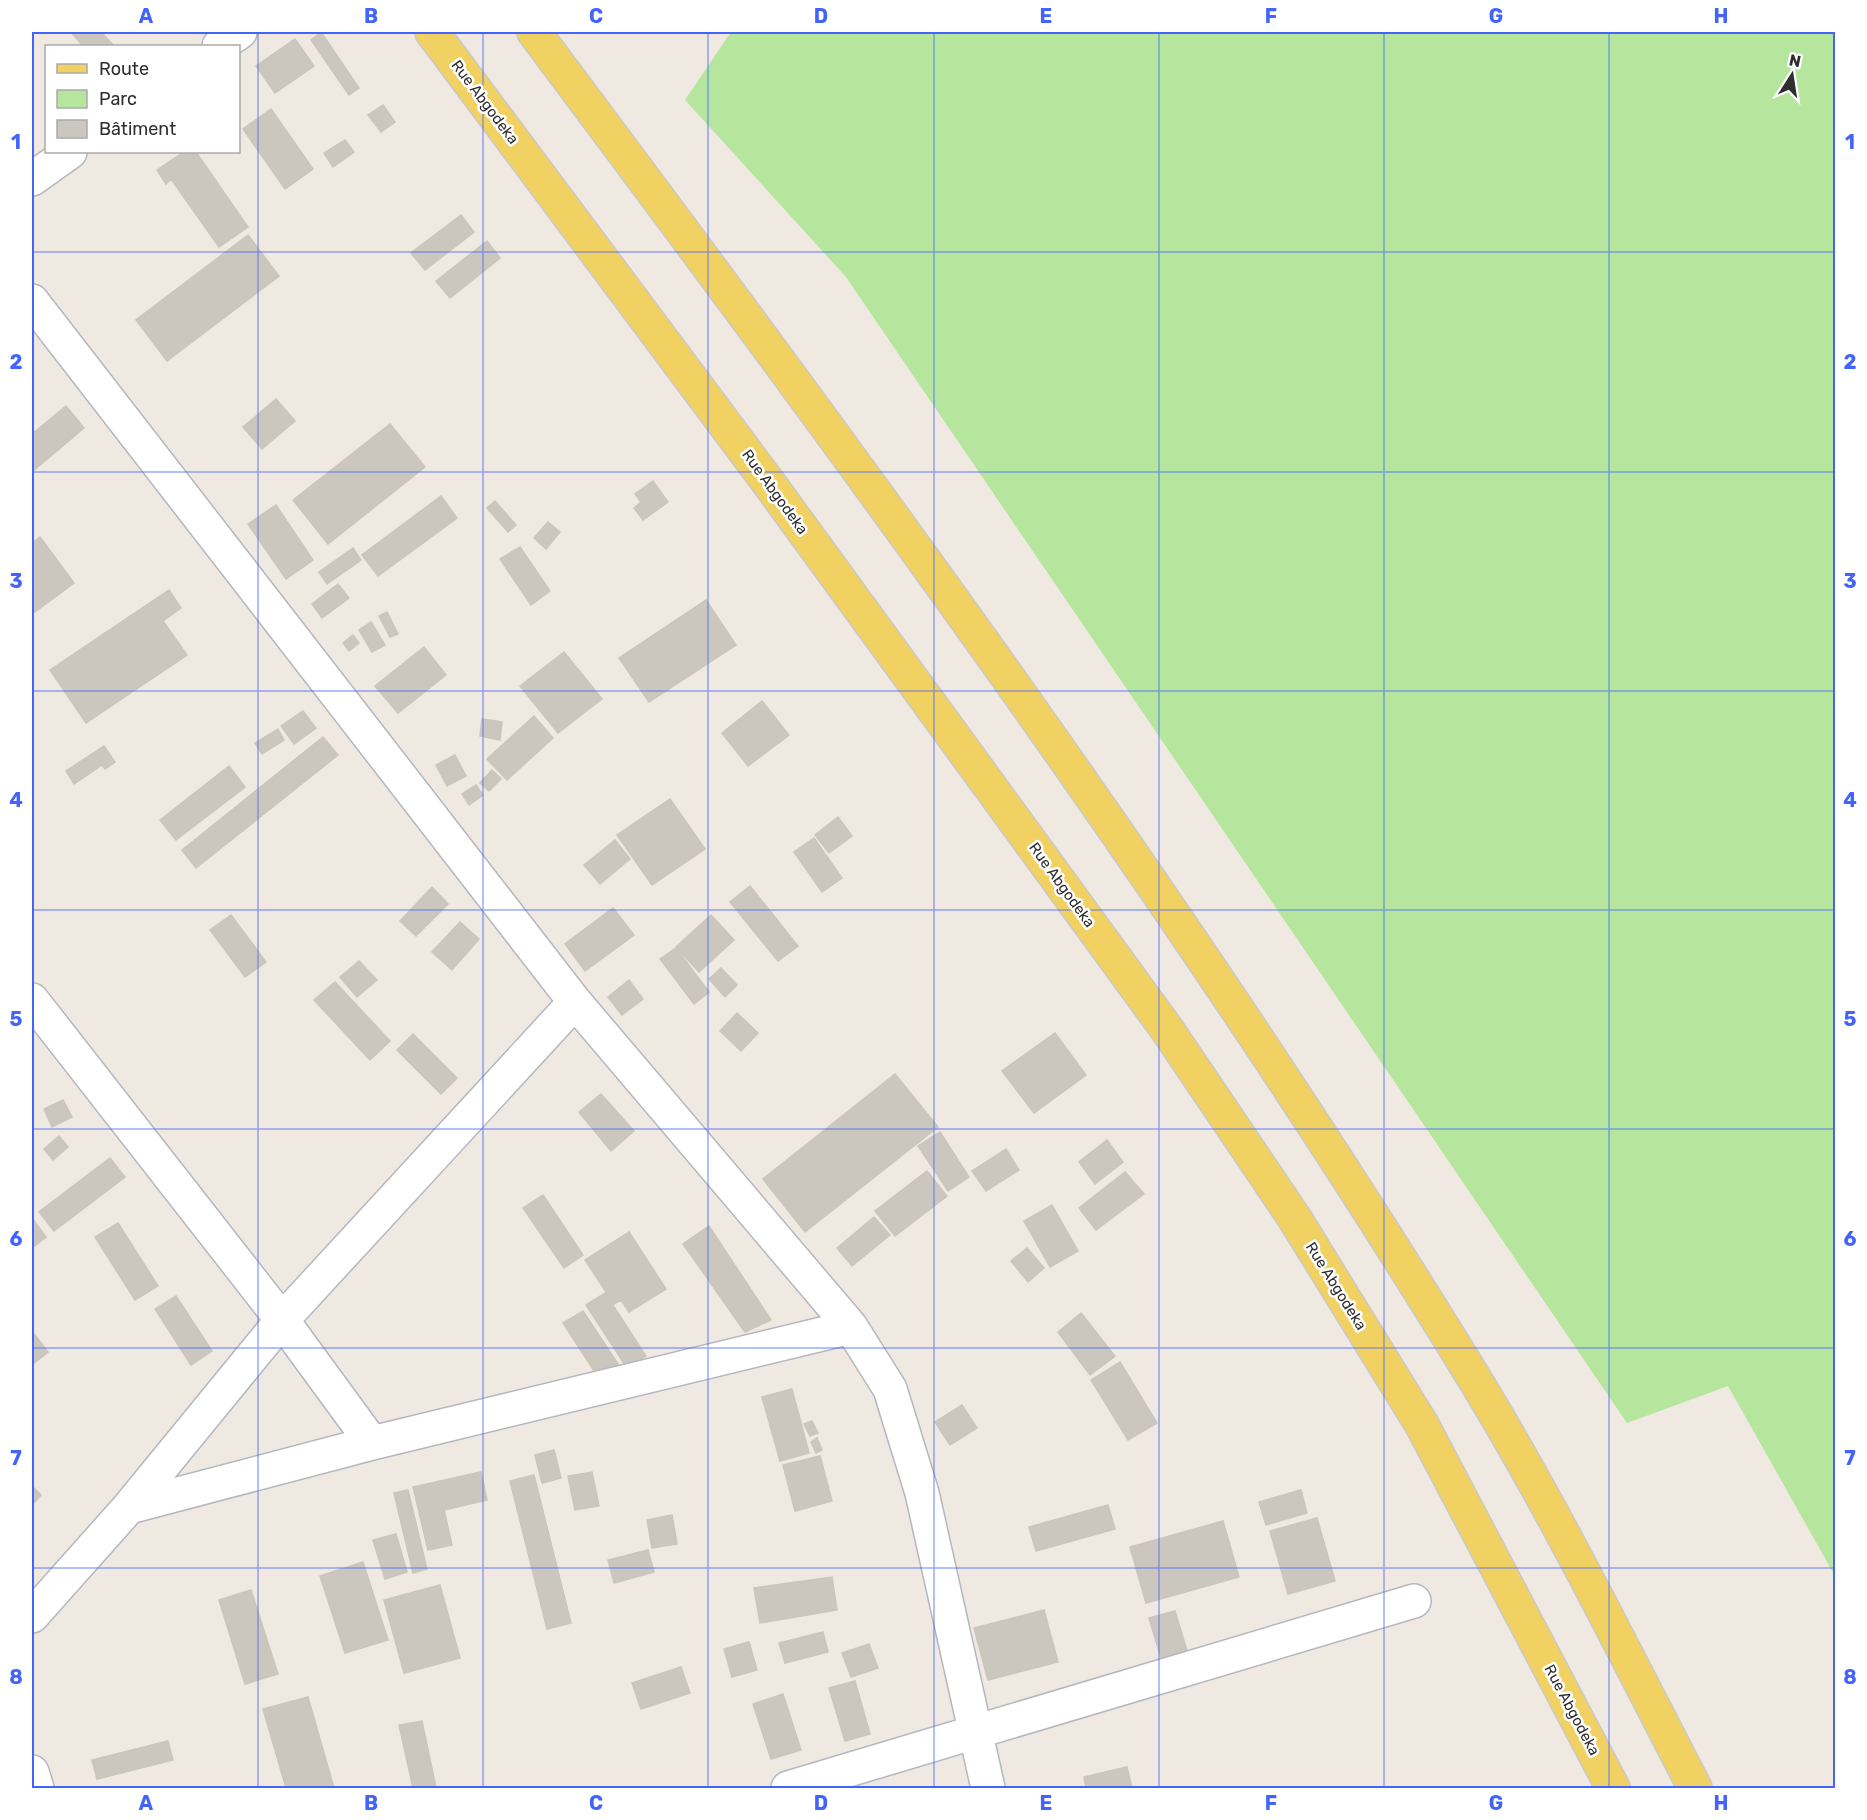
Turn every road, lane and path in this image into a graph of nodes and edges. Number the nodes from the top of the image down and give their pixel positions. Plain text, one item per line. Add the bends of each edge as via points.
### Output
1 (240, 32) edge
2 (432, 32) edge
3 (534, 32) edge
4 (220, 45) edge
5 (69, 153) edge
6 (32, 179) edge
7 (32, 301) edge
8 (32, 1000) edge
9 (575, 1002) junction
10 (282, 1320) junction
11 (851, 1327) junction
12 (372, 1443) junction
13 (129, 1506) junction
14 (1414, 1601) dead end
15 (32, 1616) edge
16 (975, 1733) junction
17 (32, 1772) edge
18 (37, 1788) edge
19 (788, 1788) edge
20 (988, 1788) edge
21 (1613, 1788) edge
22 (1695, 1788) edge

1 - 4 street
2 - 21 main road, Rue Abgodeka via 768,482 1166,1028 1289,1209 1422,1425
3 - 22 main road via 974,630 1222,989 1475,1381 1591,1585
5 - 6 street
7 - 9 street
8 - 10 street
9 - 10 street
9 - 11 street
10 - 12 street
10 - 13 street
11 - 12 street
11 - 16 street via 890,1389 922,1493
12 - 13 street
13 - 15 street
14 - 16 street
16 - 19 street
16 - 20 street
17 - 18 street

